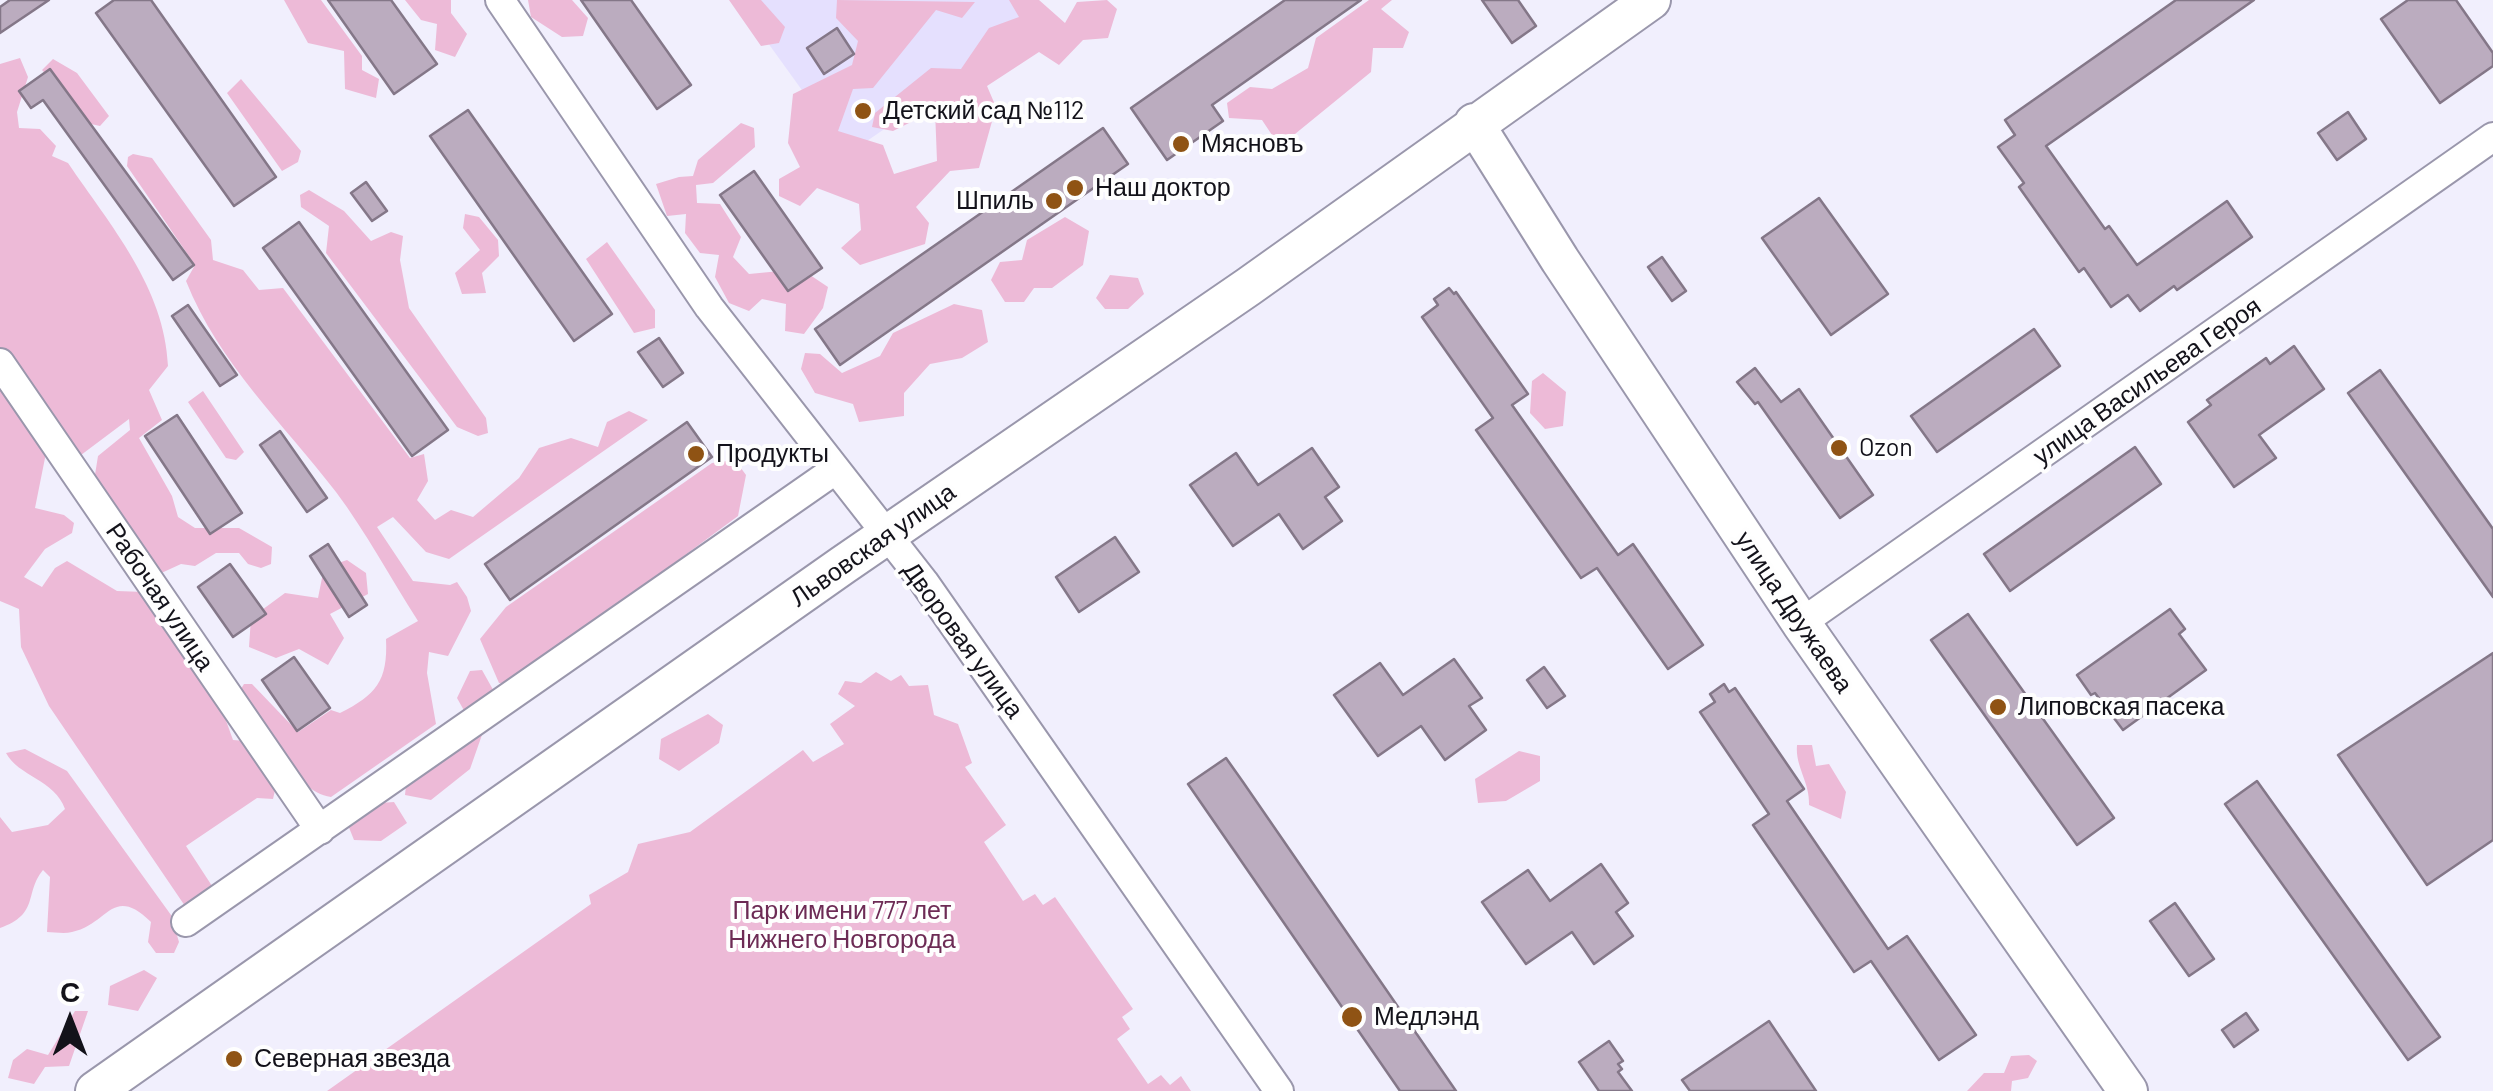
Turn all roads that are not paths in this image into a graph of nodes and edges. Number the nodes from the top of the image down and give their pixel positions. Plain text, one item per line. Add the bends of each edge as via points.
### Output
1 (500, 0) edge
2 (1651, 0) edge
3 (1474, 123) junction
4 (2493, 137) edge
5 (0, 363) edge
6 (835, 470) junction
7 (885, 536) junction
8 (1801, 623) junction
9 (320, 830) junction
10 (186, 922) dead end
11 (96, 1091) edge
12 (1279, 1091) edge
13 (2128, 1091) edge

1 - 6 street, Дворовая улица via 710,307
2 - 3 main road, Львовская улица
3 - 7 main road, Львовская улица
3 - 8 main road, улица Дружаева
4 - 8 street, улица Васильева Героя
5 - 9 street, Рабочая улица
6 - 7 street, Дворовая улица
6 - 9 street
7 - 11 main road, Львовская улица
7 - 12 street, Дворовая улица via 924,582
8 - 13 main road, улица Дружаева
9 - 10 street

